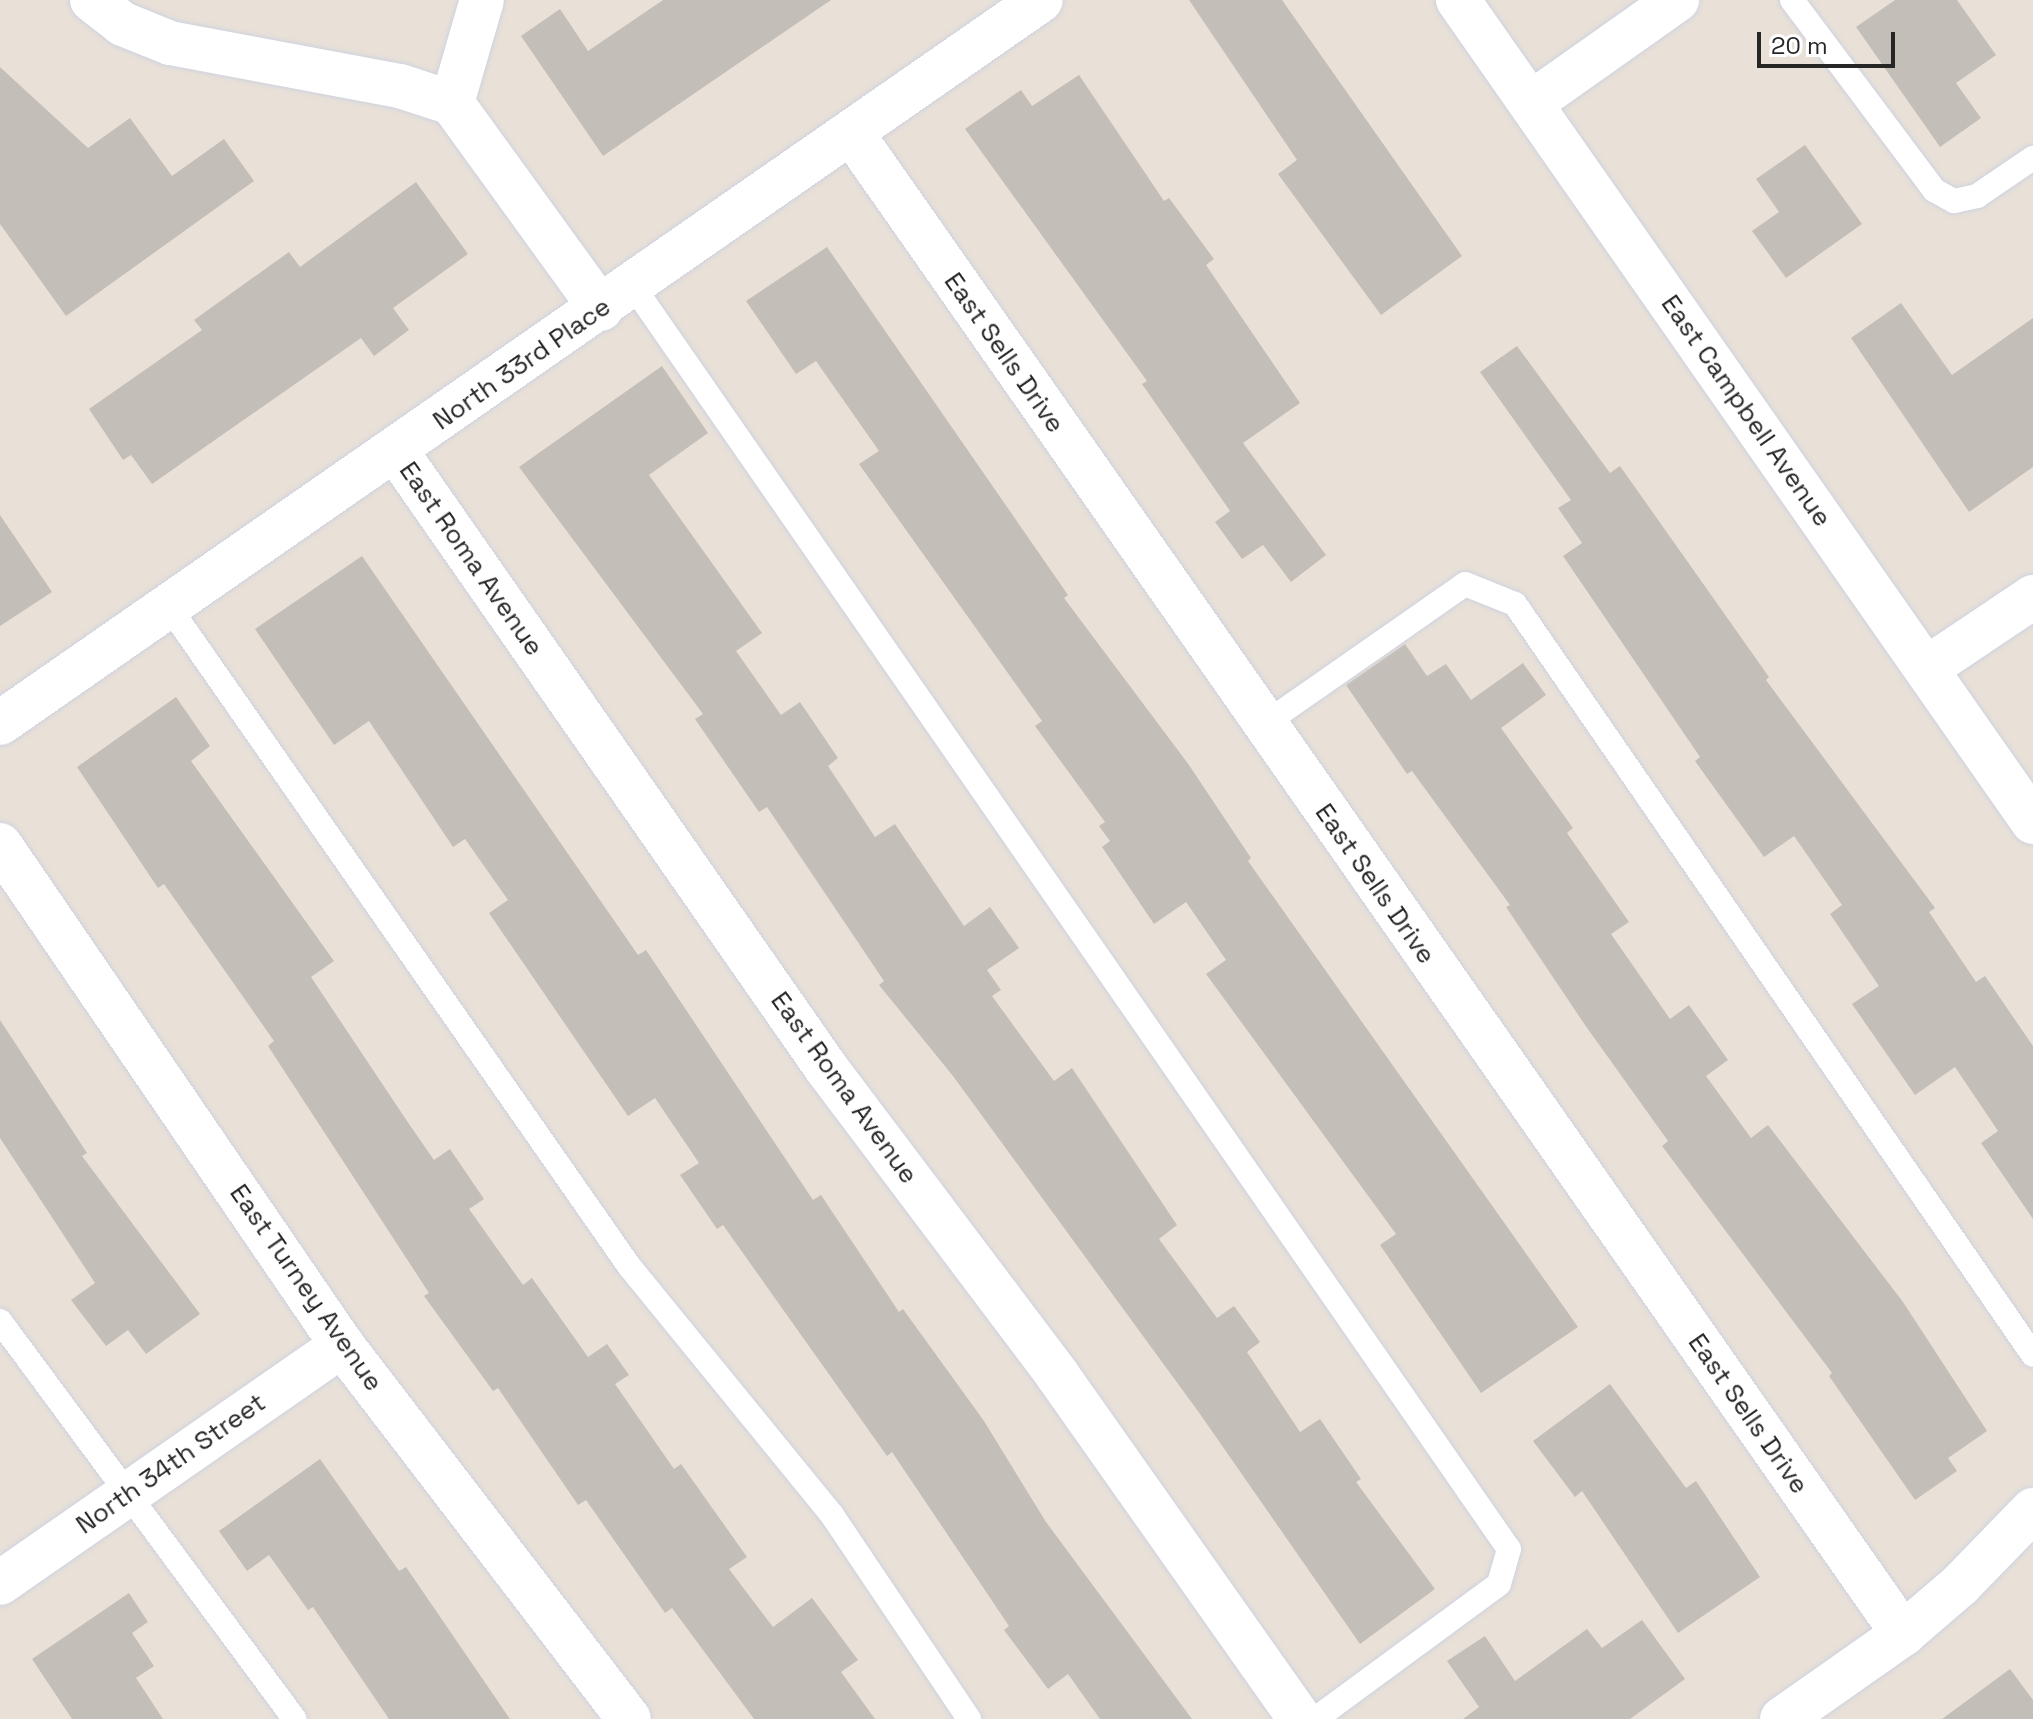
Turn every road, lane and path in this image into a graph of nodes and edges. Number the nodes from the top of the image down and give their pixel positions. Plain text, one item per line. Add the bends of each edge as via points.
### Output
1 (92, 0) edge
2 (482, 0) edge
3 (1041, 0) edge
4 (1458, 0) edge
5 (1677, 0) edge
6 (1792, 0) edge
7 (452, 103) junction
8 (1531, 103) junction
9 (851, 132) junction
10 (2033, 158) edge
11 (617, 297) junction
12 (396, 451) junction
13 (2033, 597) edge
14 (169, 607) junction
15 (1927, 668) junction
16 (0, 723) edge
17 (1263, 725) junction
18 (2033, 822) edge
19 (0, 845) edge
20 (0, 1321) edge
21 (342, 1345) junction
22 (2033, 1355) edge
23 (127, 1495) junction
24 (2033, 1510) edge
25 (0, 1583) edge
26 (1903, 1634) junction
27 (1790, 1717) edge
28 (294, 1719) edge
29 (629, 1719) edge
30 (969, 1719) edge
31 (1300, 1719) edge
32 (1315, 1719) edge

1 - 7 street via 123,24 170,43 400,86
2 - 7 street
3 - 9 street, North 33rd Place
4 - 8 street, East Campbell Avenue
5 - 8 street
6 - 10 lane via 1934,190 1954,201 1977,196
7 - 11 street
8 - 15 street, East Campbell Avenue
9 - 11 street, North 33rd Place
9 - 17 street, East Sells Drive
11 - 12 street, North 33rd Place
11 - 32 lane via 1509,1549 1499,1584
12 - 14 street, North 33rd Place
12 - 31 street, East Roma Avenue via 827,1069 1058,1376
13 - 15 street
14 - 16 street, North 33rd Place
14 - 30 lane via 629,1266 832,1515
15 - 18 street, East Campbell Avenue
17 - 22 lane via 1465,584 1515,604
17 - 26 street, East Sells Drive
19 - 21 street, East Turney Avenue
20 - 23 lane
21 - 23 street, North 34th Street
21 - 29 street, East Turney Avenue
23 - 25 street, North 34th Street
23 - 28 lane
24 - 26 street
26 - 27 street

